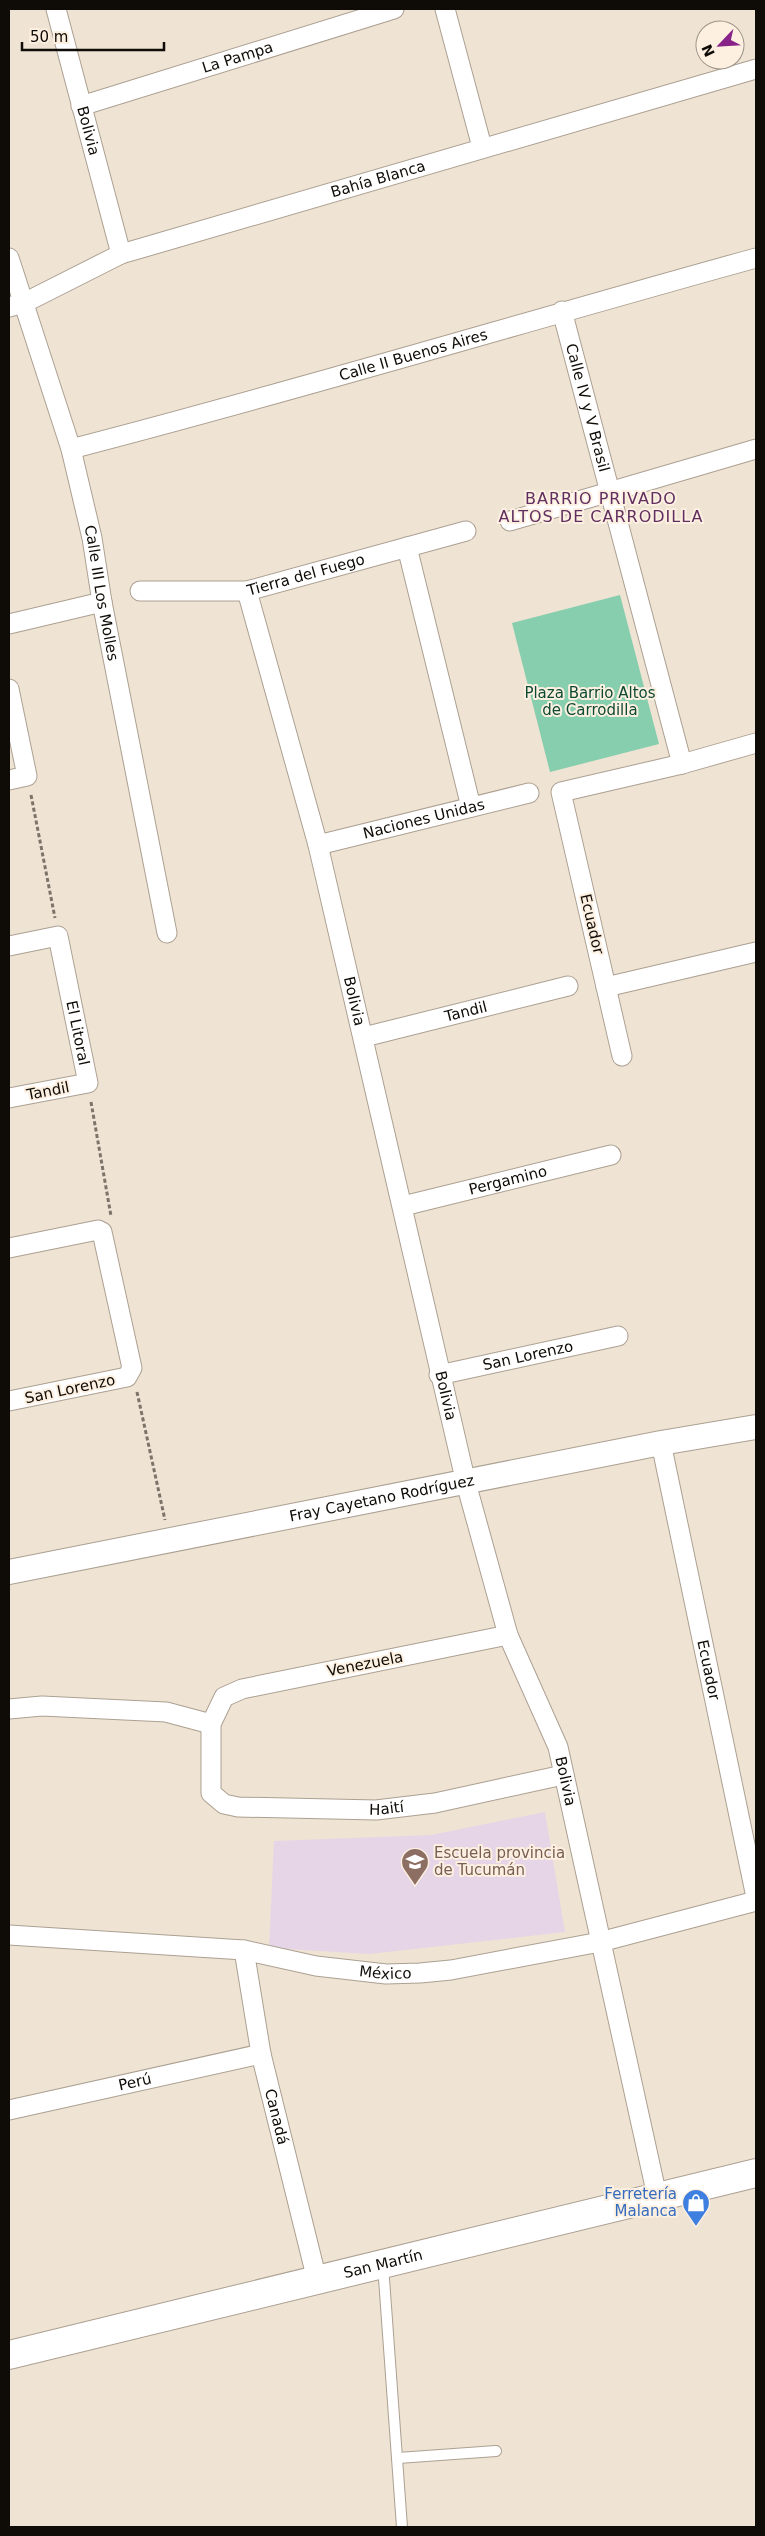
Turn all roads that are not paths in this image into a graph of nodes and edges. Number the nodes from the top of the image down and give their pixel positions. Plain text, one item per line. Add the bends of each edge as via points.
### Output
1 (56, 9) edge
2 (394, 9) edge
3 (445, 9) edge
4 (756, 69) edge
5 (81, 106) junction
6 (482, 147) junction
7 (121, 254) junction
8 (9, 258) edge
9 (756, 258) edge
10 (16, 305) edge
11 (562, 311) junction
12 (71, 449) junction
13 (756, 449) edge
14 (609, 491) junction
15 (510, 522) dead end
16 (466, 531) dead end
17 (407, 547) junction
18 (140, 591) dead end
19 (247, 591) junction
20 (102, 602) junction
21 (9, 624) edge
22 (9, 689) edge
23 (756, 743) edge
24 (682, 764) junction
25 (18, 778) edge
26 (530, 793) dead end
27 (471, 807) junction
28 (318, 846) junction
29 (167, 933) dead end
30 (9, 946) edge
31 (756, 952) edge
32 (568, 986) dead end
33 (606, 987) junction
34 (364, 1037) junction
35 (622, 1056) dead end
36 (88, 1083) joint
37 (9, 1098) edge
38 (610, 1155) dead end
39 (403, 1206) junction
40 (9, 1248) edge
41 (618, 1336) dead end
42 (440, 1375) junction
43 (9, 1401) edge
44 (756, 1427) edge
45 (661, 1443) junction
46 (466, 1483) junction
47 (9, 1572) edge
48 (508, 1634) junction
49 (9, 1709) edge
50 (211, 1724) junction
51 (563, 1775) junction
52 (756, 1899) edge
53 (9, 1935) edge
54 (600, 1942) junction
55 (244, 1950) junction
56 (261, 2054) junction
57 (9, 2110) edge
58 (756, 2173) edge
59 (658, 2196) junction
60 (383, 2264) junction
61 (318, 2280) junction
62 (9, 2355) edge
63 (496, 2450) dead end
64 (398, 2458) junction
65 (402, 2527) edge

1 - 5 street, Bolivia
2 - 5 street, La Pampa
3 - 6 street
4 - 6 street, Bahía Blanca
5 - 7 street, Bolivia
6 - 7 street, Bahía Blanca
7 - 10 street, Bahía Blanca
8 - 10 street, Calle III Los Molles
9 - 11 street, Calle II Buenos Aires
10 - 12 street, Calle III Los Molles
11 - 12 street, Calle II Buenos Aires via 219,411
11 - 14 street, Calle IV y V Brasil
12 - 20 street, Calle III Los Molles via 92,538
13 - 14 street
14 - 15 street
14 - 24 street, Calle IV y V Brasil
16 - 17 street, Tierra del Fuego
17 - 19 street, Tierra del Fuego
17 - 27 street
18 - 19 street, Tierra del Fuego
19 - 28 street, Bolivia
20 - 21 street
20 - 29 street, Calle III Los Molles
22 - 25 street
23 - 24 street
24 - 33 street, Ecuador via 561,792
26 - 27 street, Naciones Unidas
27 - 28 street, Naciones Unidas
28 - 34 street, Bolivia
30 - 36 street, El Litoral via 58,936
31 - 33 street
32 - 34 street, Tandil
33 - 35 street, Ecuador
34 - 39 street, Bolivia
36 - 37 street, Tandil
38 - 39 street, Pergamino
39 - 42 street, Bolivia
40 - 43 street, San Lorenzo via 98,1230 102,1232 131,1371 127,1377
41 - 42 street, San Lorenzo
42 - 46 street, Bolivia
44 - 45 street, Fray Cayetano Rodríguez
45 - 46 street, Fray Cayetano Rodríguez
45 - 52 street, Ecuador
46 - 47 street, Fray Cayetano Rodríguez
46 - 48 street, Bolivia
48 - 50 street, Venezuela via 242,1688 224,1697
48 - 51 street, Bolivia via 558,1748
49 - 50 street via 42,1706 166,1712
50 - 51 street, Haití via 212,1793 224,1804 238,1807 376,1810 435,1802
51 - 54 street, Bolivia
52 - 54 street, México
53 - 55 street, México
54 - 55 street, México via 451,1970 386,1974 316,1966
54 - 59 street, Bolivia
55 - 56 street, Canadá
56 - 57 street, Perú
56 - 61 street, Canadá
58 - 59 main road, San Martín
59 - 60 main road, San Martín
60 - 61 main road, San Martín
60 - 64 lane
61 - 62 main road, San Martín
63 - 64 lane
64 - 65 lane

